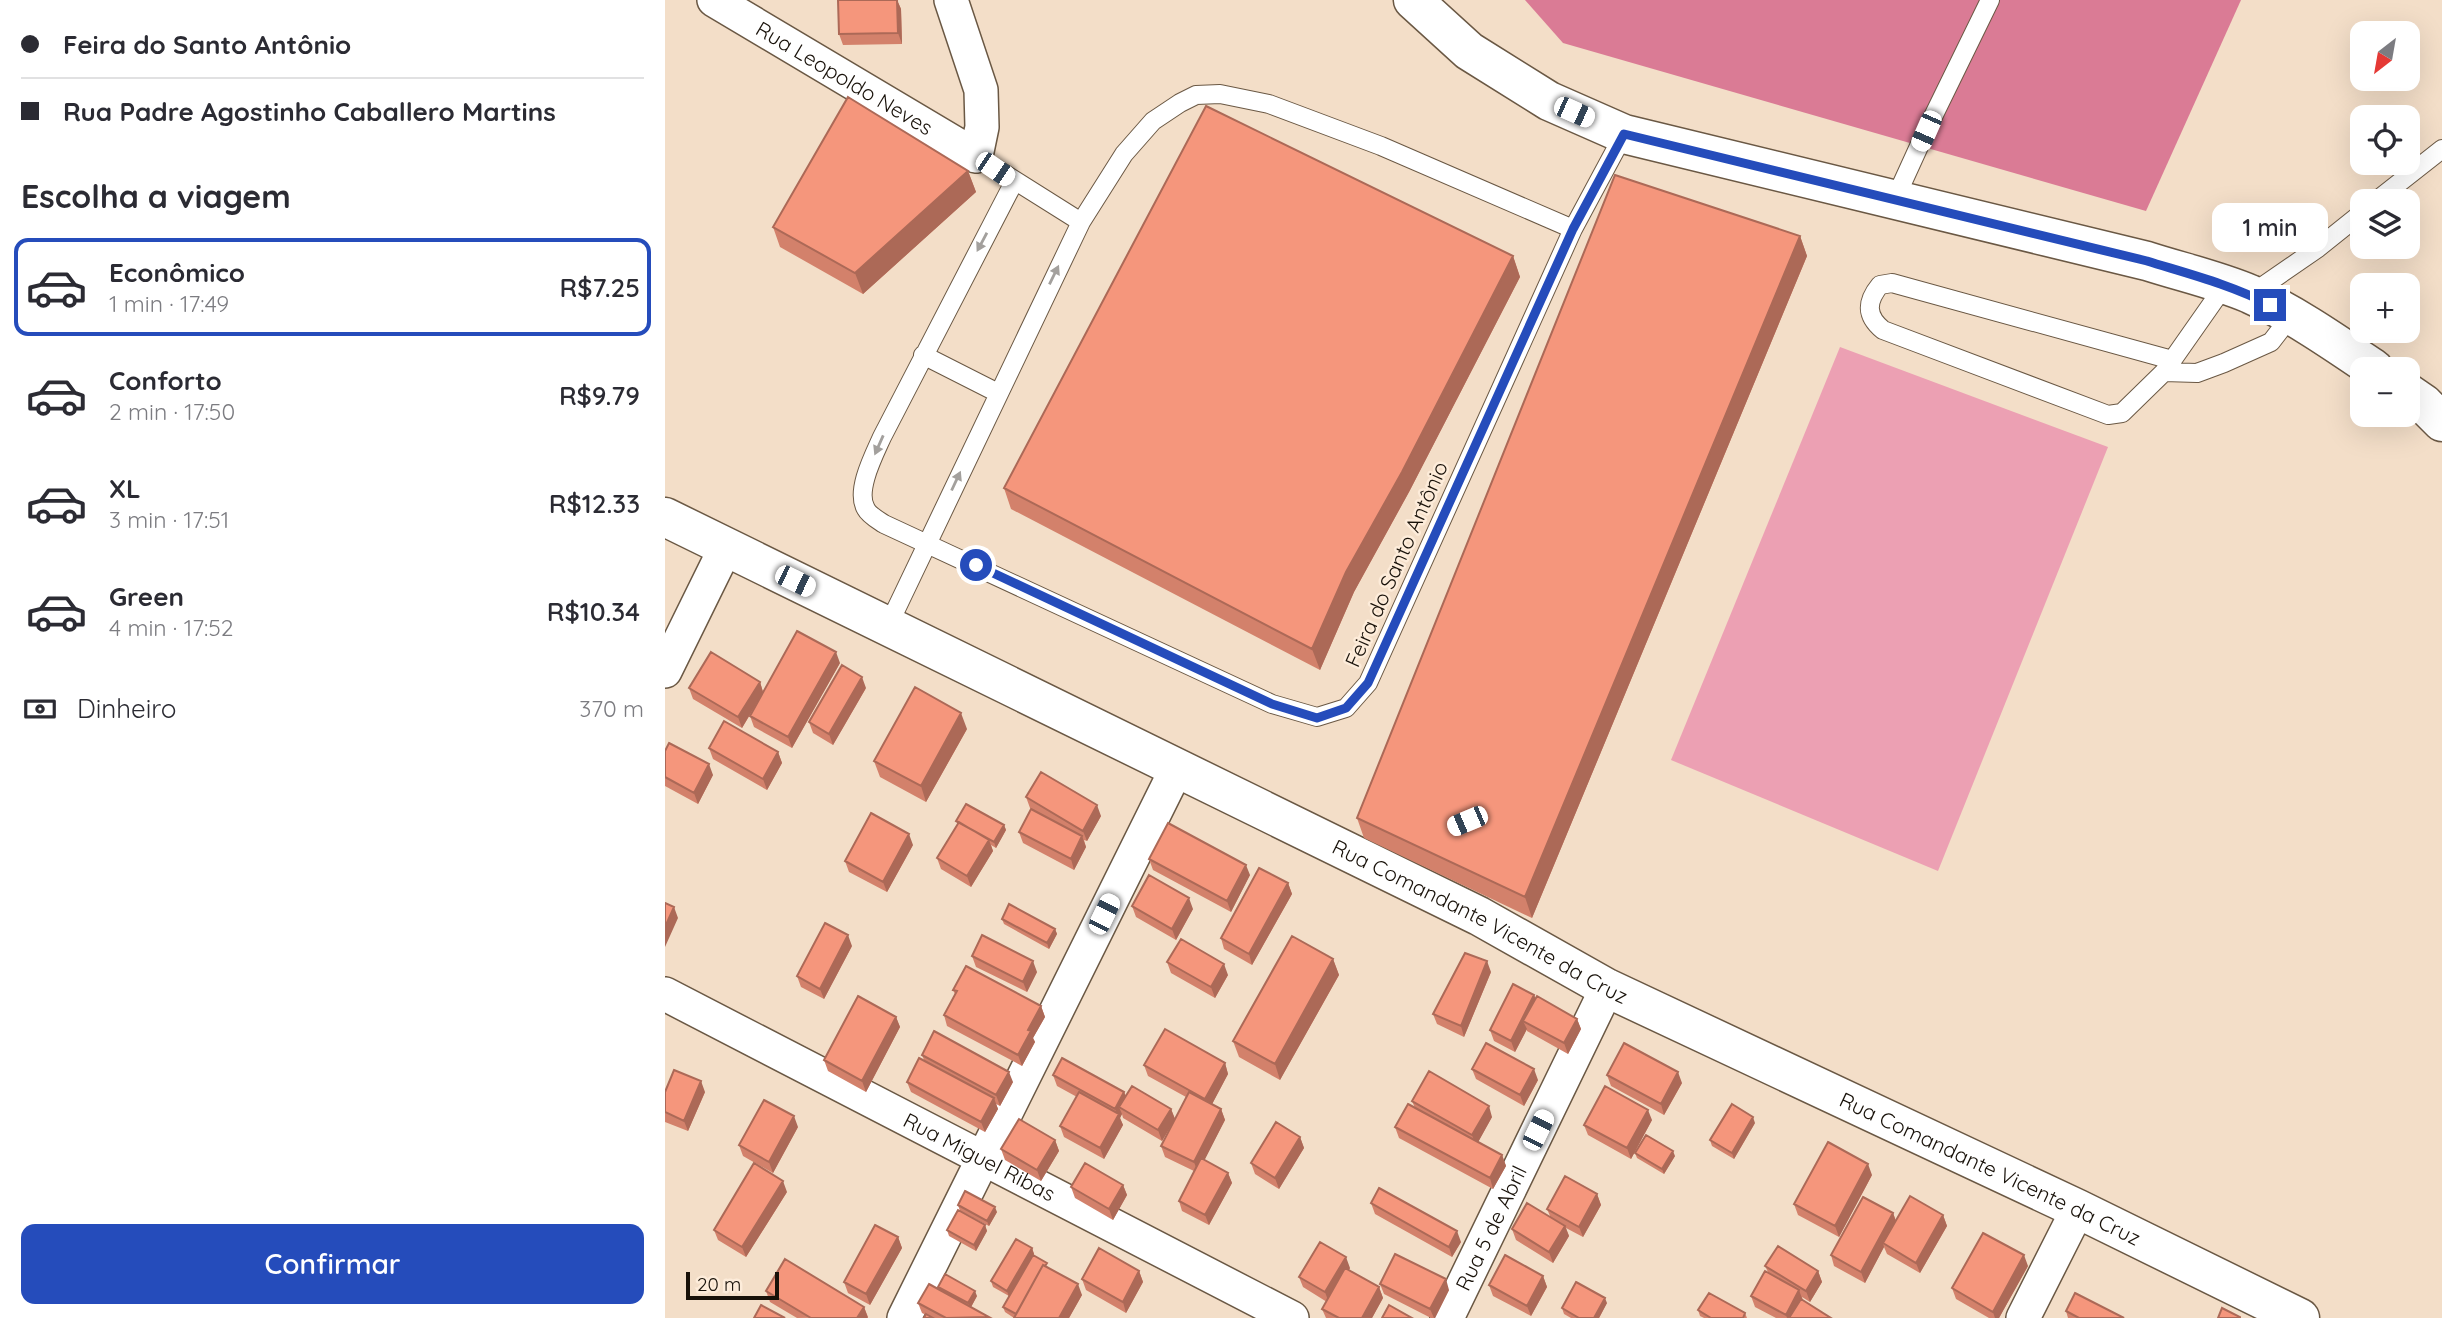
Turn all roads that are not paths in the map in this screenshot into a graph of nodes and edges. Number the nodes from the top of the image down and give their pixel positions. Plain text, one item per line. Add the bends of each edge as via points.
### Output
1 (714, 0) edge
2 (951, 0) edge
3 (1413, 0) edge
4 (1990, 0) edge
5 (1624, 134) junction
6 (2442, 149) edge
7 (976, 156) junction
8 (1014, 182) junction
9 (2391, 189) edge
10 (1895, 200) junction
11 (1081, 222) junction
12 (2350, 222) edge
13 (1573, 229) junction
14 (2237, 290) junction
15 (2291, 316) junction
16 (923, 355) junction
17 (2356, 357) edge
18 (2168, 366) junction
19 (997, 393) junction
20 (2420, 401) edge
21 (2442, 422) edge
22 (665, 517) edge
23 (927, 542) junction
24 (726, 547) junction
25 (888, 626) junction
26 (665, 671) edge
27 (1177, 768) junction
28 (1607, 988) junction
29 (665, 994) edge
30 (982, 1158) junction
31 (2078, 1209) junction
32 (904, 1318) edge
33 (1292, 1318) edge
34 (1447, 1318) edge
35 (2023, 1318) edge
36 (2300, 1318) edge

1 - 7 street, Rua Leopoldo Neves
2 - 7 street via 981,90 982,127
3 - 5 street via 1469,51 1549,101
4 - 10 lane
5 - 10 street
5 - 13 lane, Feira do Santo Antônio
6 - 9 lane
7 - 8 lane
8 - 11 lane
8 -> 16 lane, Feira do Santo Antônio
10 - 14 street via 2147,261
11 - 13 lane via 1124,154 1153,121 1196,95 1220,94 1269,104 1381,146
19 -> 11 lane
12 - 14 lane via 2318,248
13 - 23 lane, Feira do Santo Antônio via 1368,683 1346,708 1317,718 1272,704
14 - 15 street
14 - 18 lane
15 - 17 street
15 - 18 lane via 2271,342 2224,363 2197,373
16 - 19 lane
16 -> 23 lane, Feira do Santo Antônio via 877,448 862,495 866,510 884,524
18 - 18 lane via 2122,413 2108,415 1883,330 1870,313 1873,294 1880,285 1892,283
23 -> 19 lane
20 - 21 street
22 - 24 street, Rua Comandante Vicente da Cruz
23 - 25 lane
24 - 25 street, Rua Comandante Vicente da Cruz
24 - 26 street
25 - 27 street, Rua Comandante Vicente da Cruz
27 - 28 street, Rua Comandante Vicente da Cruz via 1483,906
27 - 30 street
28 - 31 street, Rua Comandante Vicente da Cruz
28 - 34 street, Rua 5 de Abril
29 - 30 street, Rua Miguel Ribas
30 - 32 street
30 - 33 street, Rua Miguel Ribas
31 - 35 street
31 - 36 street, Rua Comandante Vicente da Cruz

